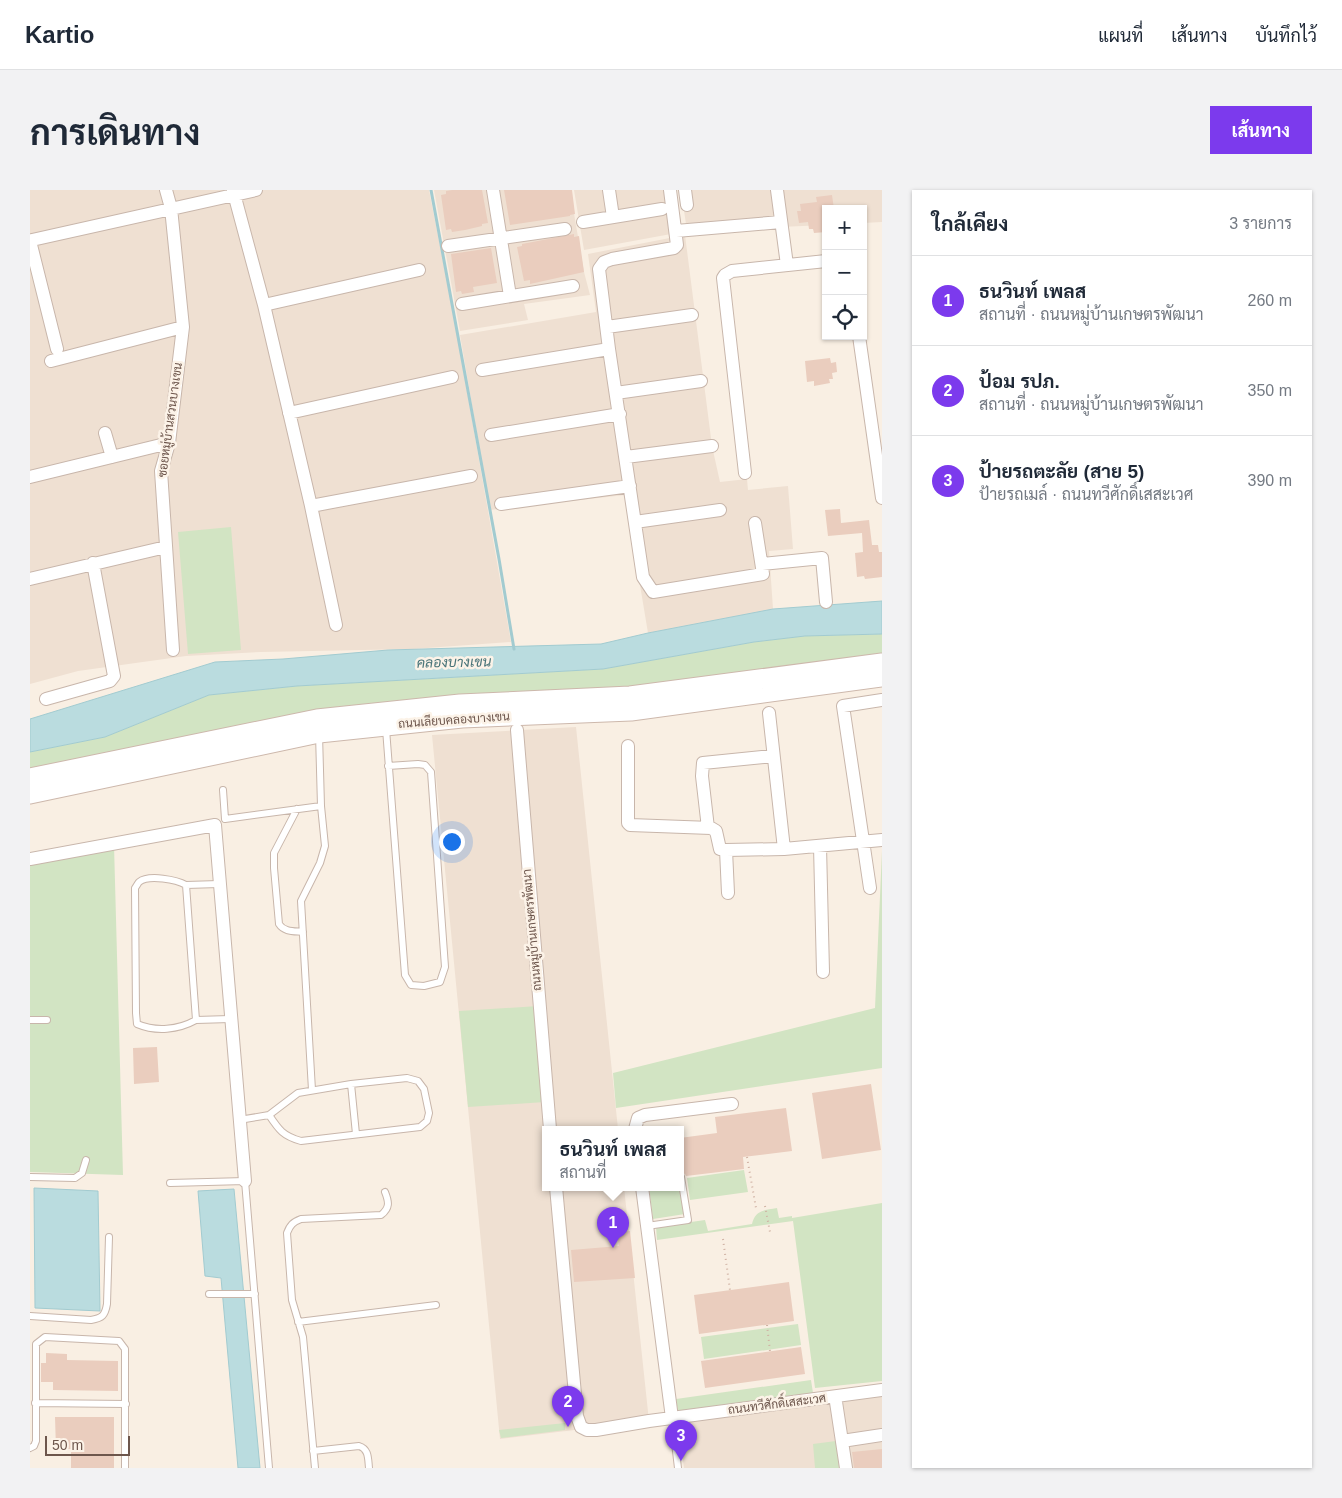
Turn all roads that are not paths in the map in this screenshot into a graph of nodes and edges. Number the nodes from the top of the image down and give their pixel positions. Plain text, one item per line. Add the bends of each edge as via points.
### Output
1 (166, 190) edge
2 (256, 190) edge
3 (493, 190) edge
4 (609, 190) edge
5 (670, 190) edge
6 (685, 190) edge
7 (777, 190) edge
8 (234, 193) edge
9 (687, 205) dead end
10 (171, 208) junction
11 (662, 209) dead end
12 (613, 217) junction
13 (583, 222) dead end
14 (781, 222) junction
15 (566, 230) dead end
16 (676, 231) junction
17 (500, 238) junction
18 (448, 246) dead end
19 (822, 261) edge
20 (787, 265) junction
21 (419, 270) dead end
22 (573, 286) dead end
23 (510, 296) junction
24 (462, 304) dead end
25 (264, 305) junction
26 (692, 315) dead end
27 (183, 327) junction
28 (606, 327) junction
29 (861, 340) edge
30 (609, 349) junction
31 (482, 370) dead end
32 (452, 377) dead end
33 (701, 381) dead end
34 (616, 393) junction
35 (289, 413) junction
36 (620, 414) junction
37 (105, 433) dead end
38 (491, 435) dead end
39 (169, 443) junction
40 (712, 446) dead end
41 (112, 457) junction
42 (626, 457) junction
43 (745, 473) dead end
44 (471, 476) dead end
45 (30, 477) edge
46 (630, 486) junction
47 (882, 498) edge
48 (500, 504) dead end
49 (312, 506) junction
50 (720, 510) dead end
51 (635, 522) junction
52 (755, 523) dead end
53 (166, 547) junction
54 (93, 563) junction
55 (762, 564) junction
56 (30, 579) edge
57 (826, 602) dead end
58 (336, 625) dead end
59 (173, 650) dead end
60 (882, 663) edge
61 (882, 676) edge
62 (46, 699) dead end
63 (882, 700) edge
64 (769, 713) dead end
65 (385, 719) junction
66 (517, 730) dead end
67 (319, 733) junction
68 (628, 746) dead end
69 (773, 756) junction
70 (388, 766) junction
71 (30, 778) edge
72 (223, 790) dead end
73 (30, 794) edge
74 (321, 806) junction
75 (296, 809) junction
76 (708, 828) junction
77 (882, 840) edge
78 (863, 842) junction
79 (820, 846) junction
80 (784, 849) junction
81 (726, 850) junction
82 (30, 859) edge
83 (219, 884) junction
84 (186, 885) junction
85 (870, 888) dead end
86 (728, 892) dead end
87 (303, 932) junction
88 (823, 972) dead end
89 (230, 1019) junction
90 (30, 1020) edge
91 (47, 1020) dead end
92 (196, 1020) junction
93 (351, 1084) junction
94 (312, 1090) junction
95 (732, 1104) dead end
96 (269, 1115) junction
97 (239, 1120) junction
98 (550, 1126) edge
99 (636, 1126) edge
100 (356, 1134) junction
101 (86, 1160) dead end
102 (30, 1177) edge
103 (245, 1181) junction
104 (170, 1183) dead end
105 (556, 1191) edge
106 (643, 1191) edge
107 (683, 1191) edge
108 (385, 1192) dead end
109 (647, 1226) junction
110 (109, 1236) dead end
111 (209, 1294) dead end
112 (254, 1294) junction
113 (436, 1306) dead end
114 (30, 1316) edge
115 (298, 1322) junction
116 (882, 1390) edge
117 (836, 1402) dead end
118 (35, 1403) junction
119 (126, 1404) junction
120 (672, 1418) junction
121 (33, 1420) edge
122 (882, 1435) edge
123 (842, 1440) junction
124 (30, 1448) edge
125 (313, 1451) junction
126 (125, 1468) edge
127 (269, 1468) edge
128 (315, 1468) edge
129 (369, 1468) edge
130 (678, 1468) edge
131 (846, 1468) edge

1 - 10 street, ซอยหมู่บ้านสวนบางเขน
2 - 8 street
3 - 17 street
4 - 12 street
5 - 16 street
6 - 9 street
7 - 14 street
8 - 10 street
8 - 25 street
10 - 27 street, ซอยหมู่บ้านสวนบางเขน
10 - 27 street via 32,240 31,245 54,355
11 - 12 street
12 - 13 street
14 - 16 street
14 - 20 street
15 - 17 street
16 - 28 street via 677,245 674,248 604,262 599,276
17 - 18 street
17 - 23 street
19 - 20 street
20 - 43 street via 732,272 723,278
21 - 25 street
22 - 23 street
23 - 24 street
25 - 35 street
26 - 28 street
27 - 39 street, ซอยหมู่บ้านสวนบางเขน
28 - 30 street
29 - 47 street
30 - 31 street
30 - 34 street
32 - 35 street
33 - 34 street
34 - 36 street
35 - 49 street
36 - 38 street
36 - 42 street
37 - 41 street
39 - 41 street
39 - 53 street, ซอยหมู่บ้านสวนบางเขน via 161,471
40 - 42 street
41 - 45 street
42 - 46 street
44 - 49 street
46 - 48 street
46 - 51 street
49 - 58 street
50 - 51 street
51 - 55 street via 643,577 653,592 763,574
52 - 55 street
53 - 54 street
53 - 59 street, ซอยหมู่บ้านสวนบางเขน
54 - 56 street
54 - 62 street via 114,676 110,681
55 - 57 street via 822,558
60 - 65 main road, ถนนเลียบคลองบางเขน via 630,696 460,704
61 - 65 main road, ถนนเลียบคลองบางเขน via 631,711
63 - 78 street via 842,706
64 - 69 street
65 - 67 main road, ถนนเลียบคลองบางเขน
65 - 70 lane
65 - 71 main road, ถนนเลียบคลองบางเขน via 317,719
66 - 98 street, ถนนหมู่บ้านเกษตรพัฒนา
67 - 73 main road, ถนนเลียบคลองบางเขน
67 - 74 lane
68 - 76 street via 628,823
69 - 76 street via 703,764
69 - 80 street
70 - 70 lane via 418,764 425,765 431,772 445,967 440,982 424,986 411,985 405,975
72 - 75 lane via 225,818
74 - 75 lane
74 - 87 lane via 325,846 301,901
75 - 87 lane via 274,854 274,868 279,924 287,930
76 - 81 street via 716,831 720,849
77 - 78 street
78 - 79 street
78 - 85 street
79 - 80 street
79 - 88 street
80 - 81 street
81 - 86 street
82 - 83 street via 214,824
83 - 84 lane
83 - 89 street
84 - 92 lane
84 - 92 lane via 177,880 147,878 138,882 135,888 136,1013 137,1024 147,1028 175,1028
87 - 94 lane
89 - 92 lane
89 - 97 street
90 - 91 lane
93 - 94 lane
93 - 100 lane
93 - 100 lane via 407,1078 418,1081 424,1089 429,1114 427,1121 420,1126
94 - 96 lane via 298,1093
95 - 99 street via 645,1115 638,1118
96 - 97 lane
96 - 100 lane via 288,1138 300,1141
97 - 103 street
101 - 102 lane via 82,1173 75,1178
103 - 104 lane
103 - 112 lane
105 - 120 street, ถนนทวีศักดิ์เสสะเวศ via 577,1416 581,1426 596,1430
106 - 109 street
107 - 109 lane via 688,1220
108 - 115 lane via 388,1206 381,1214 301,1219 289,1227 292,1300
109 - 120 street
110 - 114 lane via 104,1316 91,1320
111 - 112 lane
112 - 127 lane
113 - 115 lane
115 - 125 lane
116 - 120 street, ถนนทวีศักดิ์เสสะเวศ
117 - 123 street
118 - 119 lane
118 - 119 lane via 36,1344 45,1337 119,1341 125,1349
118 - 121 lane
119 - 126 lane
120 - 130 lane
121 - 124 lane via 36,1441
122 - 123 street
123 - 131 street
125 - 128 lane
125 - 129 lane via 359,1446 368,1453

